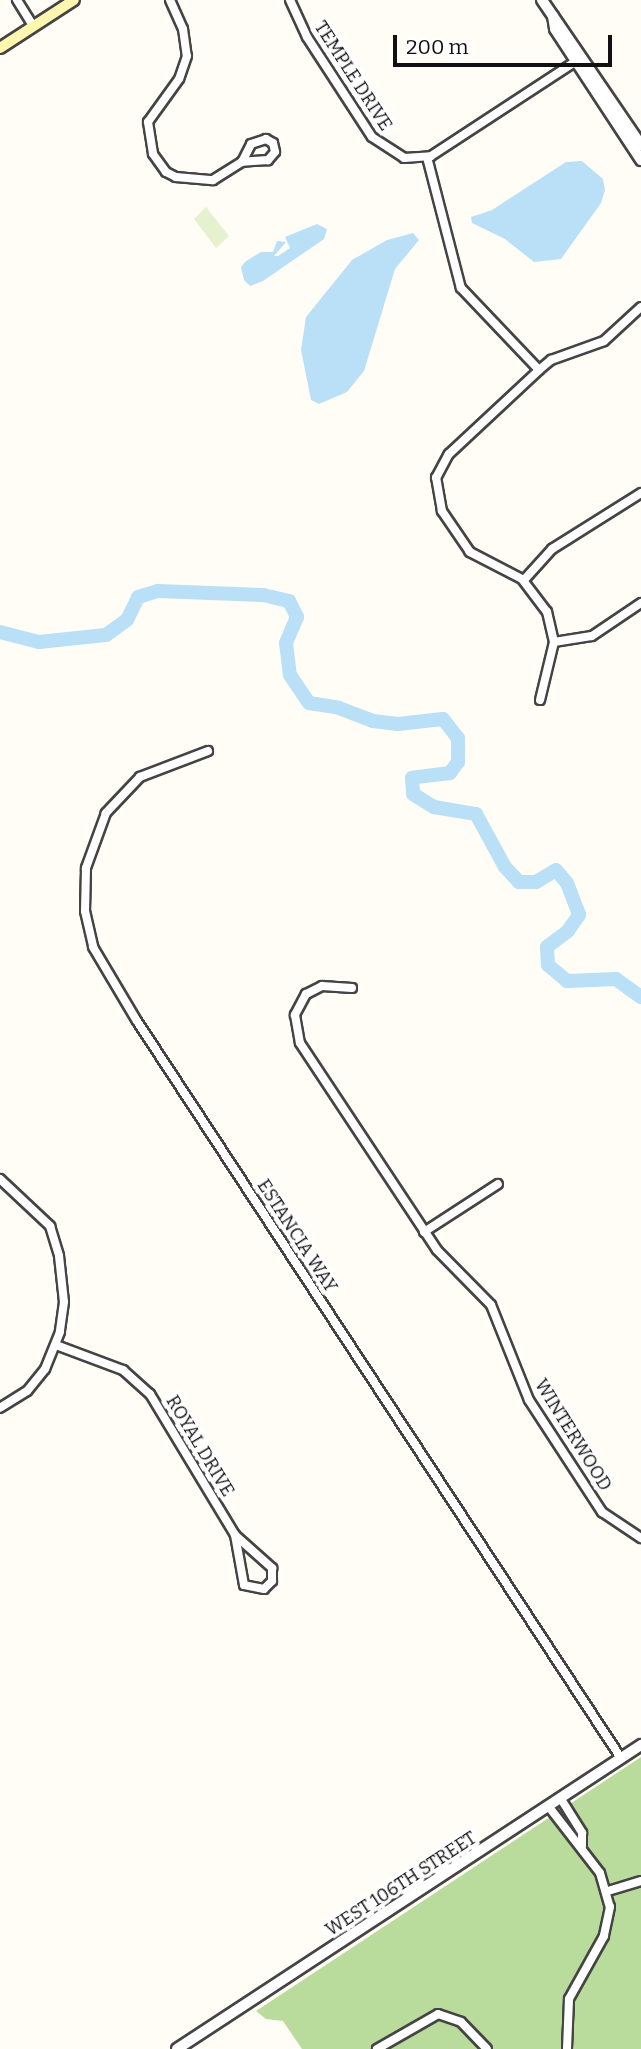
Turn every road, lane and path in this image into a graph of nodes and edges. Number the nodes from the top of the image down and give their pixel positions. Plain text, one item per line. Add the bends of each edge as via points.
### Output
1 (17, 0) edge
2 (74, 0) edge
3 (170, 0) edge
4 (290, 0) edge
5 (542, 0) edge
6 (33, 26) junction
7 (0, 48) edge
8 (580, 59) junction
9 (641, 145) edge
10 (427, 157) junction
11 (641, 160) edge
12 (242, 162) dead end
13 (641, 307) edge
14 (539, 370) junction
15 (641, 493) edge
16 (524, 580) junction
17 (641, 603) edge
18 (554, 642) junction
19 (540, 700) dead end
20 (208, 751) dead end
21 (352, 988) dead end
22 (0, 1179) edge
23 (498, 1184) dead end
24 (424, 1232) junction
25 (56, 1345) junction
26 (0, 1408) edge
27 (234, 1535) junction
28 (641, 1538) edge
29 (641, 1745) edge
30 (621, 1759) junction
31 (561, 1799) junction
32 (549, 1807) junction
33 (582, 1846) junction
34 (641, 1881) edge
35 (608, 1891) junction
36 (177, 2049) edge
37 (377, 2049) edge
38 (487, 2049) edge
39 (567, 2049) edge

1 - 6 street
2 - 6 main road
3 - 12 street via 183,29 187,56 179,79 149,122 153,154 166,172 193,181 213,180
4 - 10 street, TEMPLE DRIVE via 307,37 372,137 404,158
5 - 8 street
6 - 7 main road
8 - 9 street
8 - 10 street
8 - 11 street
10 - 14 street via 461,288
13 - 14 street via 604,341 551,360
14 - 16 street via 449,454 436,478 442,511 470,552
15 - 16 street via 552,549
16 - 18 street via 547,612
17 - 18 street via 592,636
18 - 19 street
20 - 30 street, ESTANCIA WAY via 140,777 106,813 86,868 85,911 93,947
21 - 24 street, WINTERWOOD via 322,986 306,994 295,1015 298,1037
22 - 25 street via 40,1212 55,1237 64,1302
23 - 24 street
24 - 28 street, WINTERWOOD via 491,1305 529,1400 602,1512
25 - 26 street via 32,1386
25 - 27 street, ROYAL DRIVE via 123,1370 150,1394
27 - 27 street, ROYAL DRIVE via 244,1585 264,1589 272,1581 272,1568
29 - 30 street, WEST 106TH STREET
30 - 31 street, WEST 106TH STREET
31 - 32 street, WEST 106TH STREET
31 - 33 street via 582,1833
32 - 33 street
32 - 36 street, WEST 106TH STREET
33 - 35 street
34 - 35 street
35 - 39 street via 606,1931 569,1999
37 - 38 street via 438,2014 461,2022

